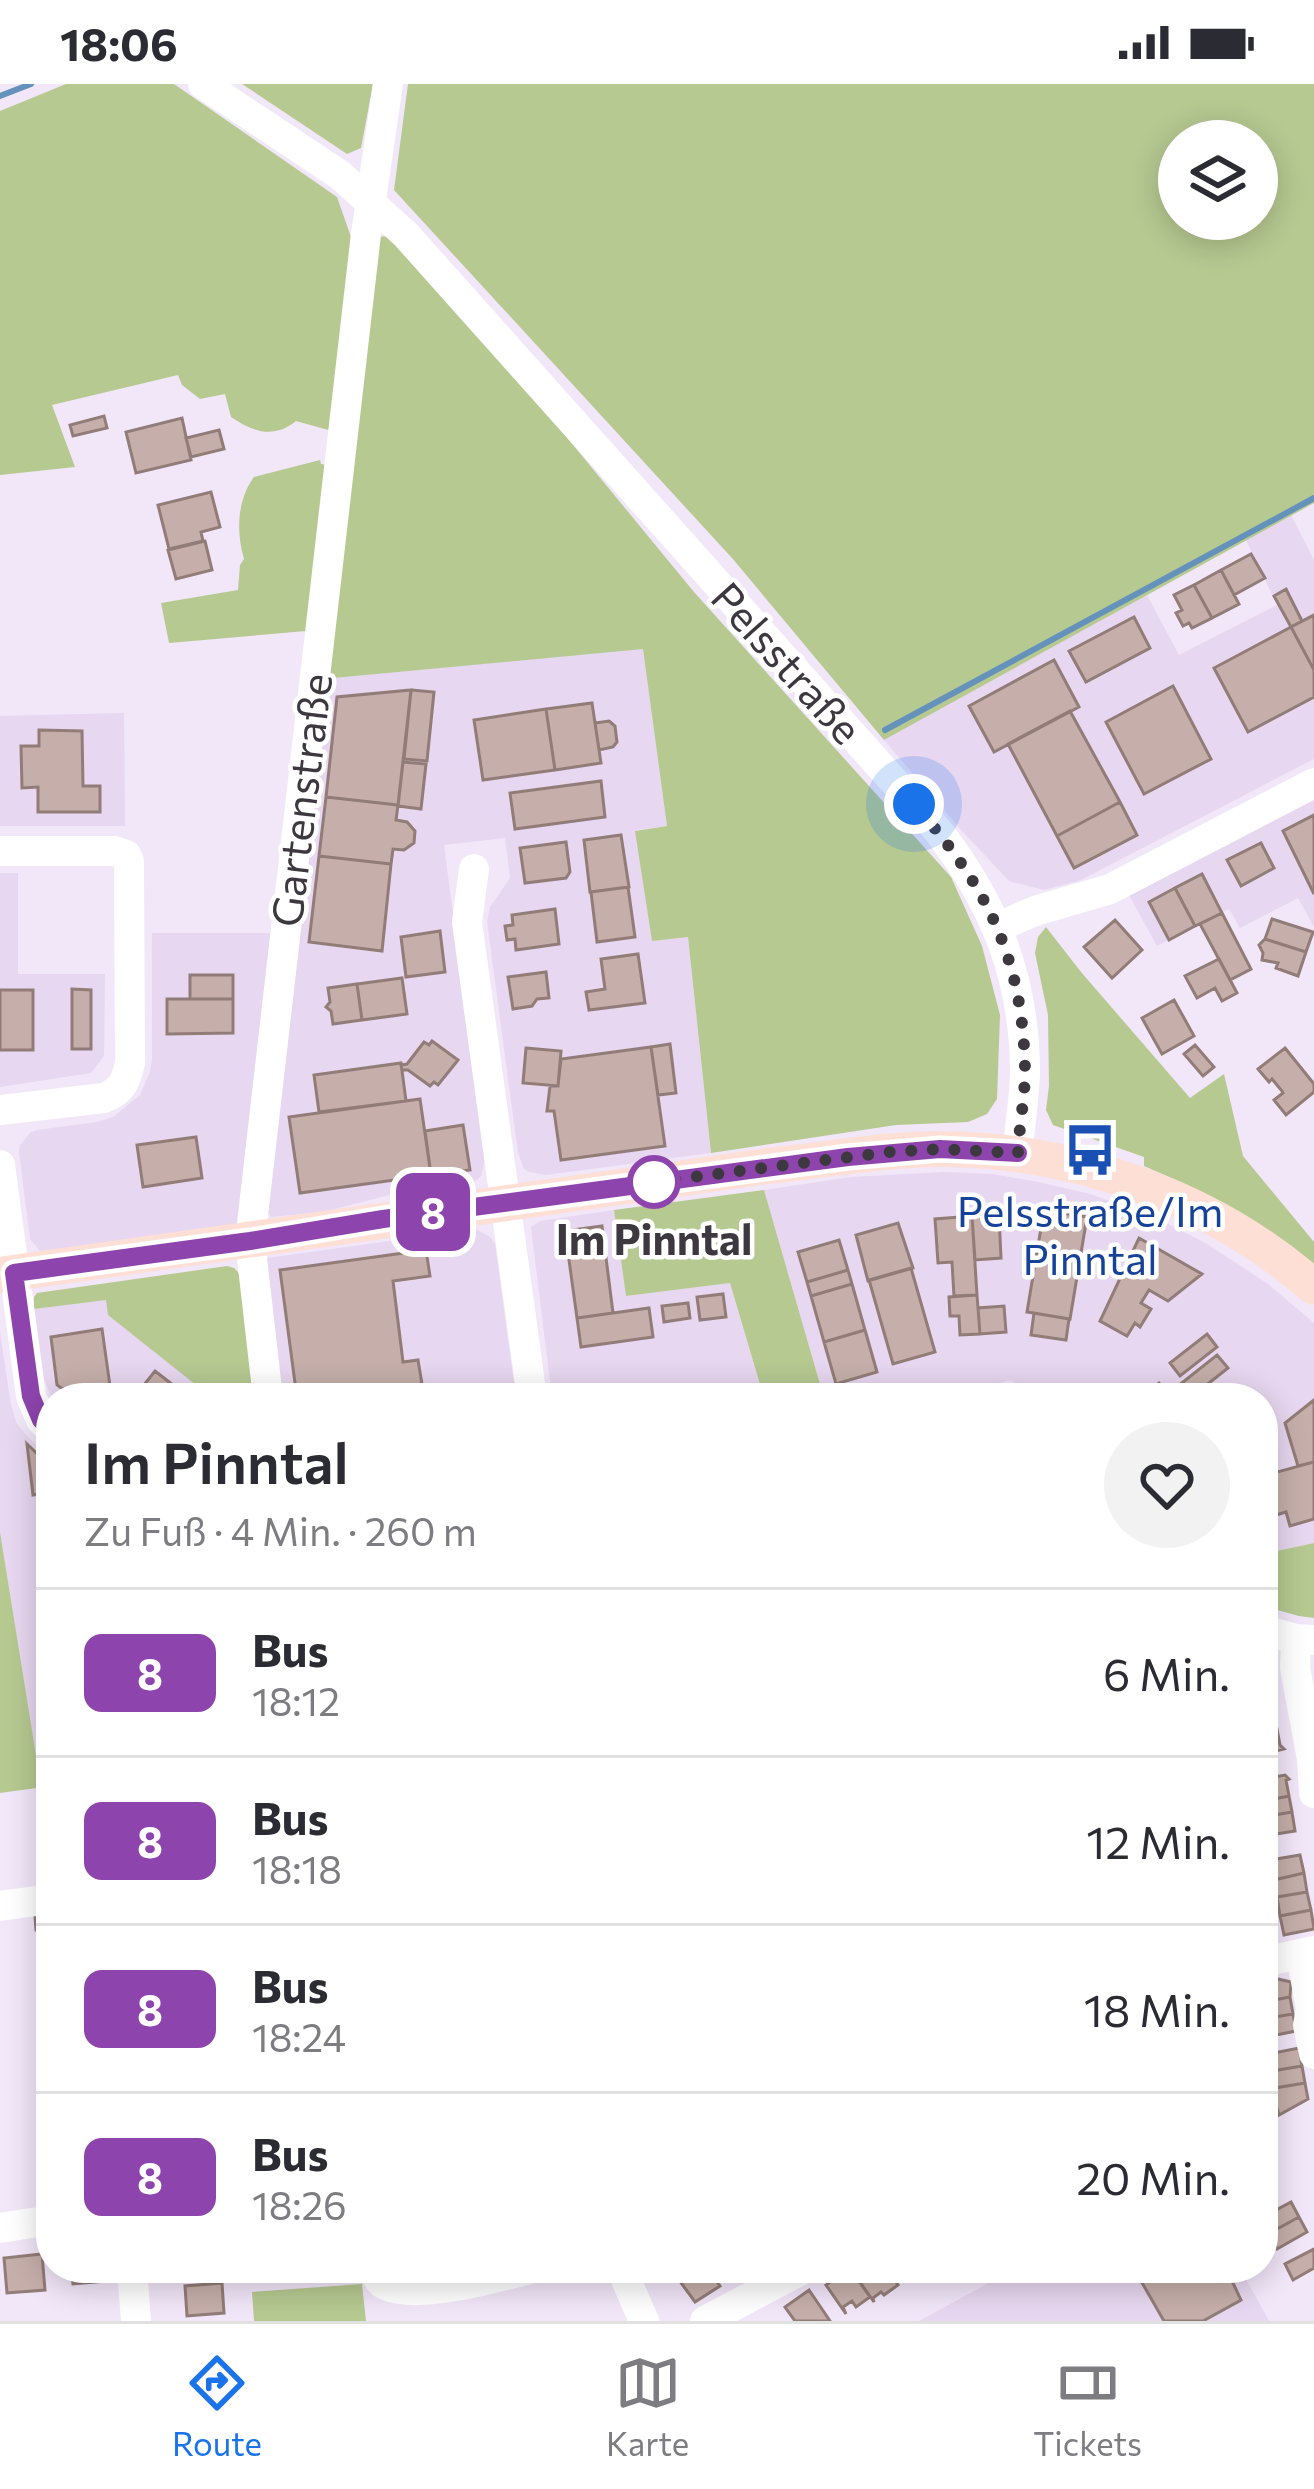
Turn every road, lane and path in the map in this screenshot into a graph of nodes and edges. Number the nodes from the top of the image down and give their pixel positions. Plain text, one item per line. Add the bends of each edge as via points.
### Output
1 (203, 84) edge
2 (388, 84) edge
3 (372, 202) junction
4 (1314, 783) edge
5 (0, 851) edge
6 (474, 869) dead end
7 (998, 927) junction
8 (0, 1110) edge
9 (1018, 1153) junction
10 (0, 1166) edge
11 (505, 1202) junction
12 (250, 1241) junction
13 (7, 1274) edge
14 (1314, 1287) edge
15 (266, 1383) edge
16 (530, 1383) edge
17 (36, 1408) edge
18 (1305, 1640) edge
19 (1313, 1759) edge
20 (1314, 1792) edge
21 (36, 1901) edge
22 (0, 1906) edge
23 (1308, 1953) edge
24 (1278, 1958) edge
25 (1314, 2054) edge
26 (36, 2222) edge
27 (0, 2228) edge
28 (134, 2283) edge
29 (382, 2283) edge
30 (472, 2283) edge
31 (628, 2283) edge
32 (749, 2283) edge
33 (136, 2321) edge
34 (644, 2321) edge
35 (705, 2321) edge

1 - 3 street, Pelsstraße
2 - 3 street, Gartenstraße
3 - 7 street, Pelsstraße via 939,832
3 - 12 street, Gartenstraße
4 - 7 street via 1110,889
5 - 8 street via 126,855 130,1063 114,1094
6 - 11 street via 467,922
7 - 9 street, Pelsstraße via 1022,1015
9 - 11 main road via 889,1152
9 - 14 main road via 1150,1189 1221,1222
10 - 13 street
11 - 12 main road
11 - 16 street
12 - 13 main road
12 - 15 street, Gartenstraße
13 - 17 street
18 - 19 street via 1295,1668
19 - 20 street
21 - 22 street
23 - 24 street
23 - 25 street
26 - 27 street
28 - 33 street
29 - 30 street via 424,2290
31 - 34 street
32 - 35 street

